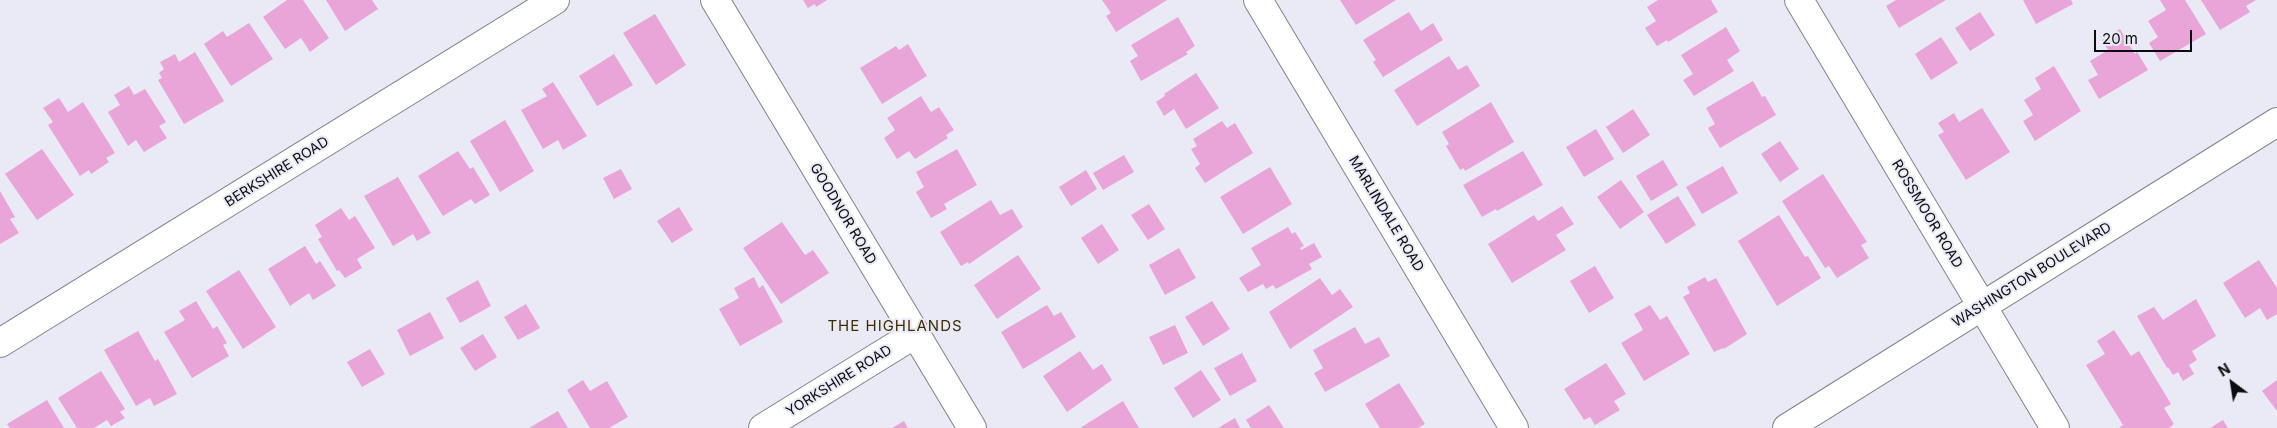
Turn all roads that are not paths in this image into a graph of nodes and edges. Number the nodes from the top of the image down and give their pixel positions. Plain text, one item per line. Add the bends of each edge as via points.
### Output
1 (555, 0) edge
2 (715, 0) edge
3 (1258, 0) edge
4 (1799, 0) edge
5 (2277, 122) edge
6 (1982, 306) junction
7 (915, 334) junction
8 (0, 343) edge
9 (763, 428) edge
10 (972, 428) edge
11 (1514, 428) edge
12 (1787, 428) edge
13 (2056, 428) edge

1 - 8 street, BERKSHIRE ROAD
2 - 7 street, GOODNOR ROAD
3 - 11 street, MARLINDALE ROAD
4 - 6 street, ROSSMOOR ROAD
5 - 6 street, WASHINGTON BOULEVARD
6 - 12 street, WASHINGTON BOULEVARD
6 - 13 street, ROSSMOOR ROAD
7 - 9 street, YORKSHIRE ROAD
7 - 10 street, GOODNOR ROAD

